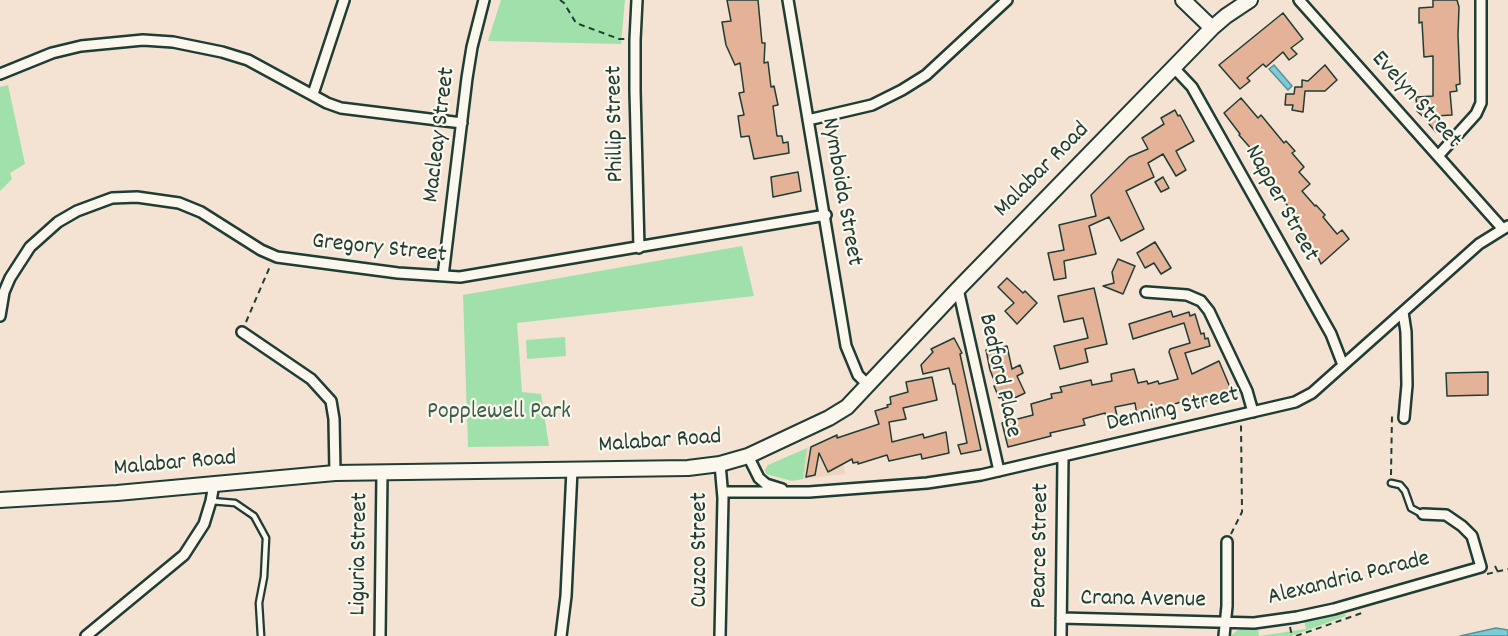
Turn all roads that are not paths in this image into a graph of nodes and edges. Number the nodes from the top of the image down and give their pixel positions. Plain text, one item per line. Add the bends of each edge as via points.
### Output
1 (344, 0) edge
2 (484, 0) edge
3 (637, 0) edge
4 (788, 0) edge
5 (1007, 0) edge
6 (1183, 0) edge
7 (1250, 0) edge
8 (1299, 0) edge
9 (1481, 0) edge
10 (1212, 28) junction
11 (1174, 68) junction
12 (0, 74) edge
13 (313, 94) junction
14 (808, 120) junction
15 (462, 123) junction
16 (1438, 156) junction
17 (826, 215) junction
18 (1505, 227) edge
19 (639, 248) junction
20 (443, 276) junction
21 (5, 278) edge
22 (958, 289) junction
23 (1146, 292) dead end
24 (1403, 312) junction
25 (0, 316) edge
26 (242, 333) dead end
27 (1343, 364) junction
28 (868, 386) junction
29 (1253, 412) junction
30 (1404, 418) dead end
31 (748, 456) junction
32 (1063, 457) junction
33 (720, 464) junction
34 (572, 470) junction
35 (999, 471) junction
36 (335, 473) junction
37 (382, 473) junction
38 (1391, 483) road end
39 (214, 484) junction
40 (787, 491) junction
41 (723, 492) junction
42 (0, 500) edge
43 (212, 501) junction
44 (1423, 514) joint
45 (1227, 542) road end
46 (1061, 618) junction
47 (1225, 622) junction
48 (86, 636) edge
49 (261, 636) edge
50 (380, 636) edge
51 (561, 636) edge
52 (720, 636) edge
53 (1061, 636) edge
54 (1224, 636) edge

1 - 13 street
2 - 15 street, Macleay Street via 472,47
3 - 19 street, Phillip Street
4 - 14 street, Nymboida Street
5 - 14 street via 926,75 902,90 872,105
6 - 10 main road
7 - 10 main road, Malabar Road
8 - 16 street, Evelyn Street
9 - 16 street via 1481,103 1476,114
10 - 11 main road, Malabar Road
11 - 22 main road, Malabar Road
11 - 27 street, Napper Street via 1192,87 1331,334
12 - 13 street via 81,46 153,40 248,60
13 - 15 street via 341,108
14 - 17 street, Nymboida Street
15 - 20 street, Macleay Street
16 - 18 street, Evelyn Street
17 - 19 street, Gregory Street
17 - 28 street, Nymboida Street via 846,346 858,375
18 - 24 street, Denning Street via 1479,244
19 - 20 street, Gregory Street via 460,277
20 - 21 street, Gregory Street via 277,257 201,212 179,203 137,197 112,198 58,222 30,247
21 - 25 street, Gregory Street
22 - 28 main road, Malabar Road
22 - 35 street, Bedford Place
23 - 29 street via 1187,295 1202,301 1247,391
24 - 27 street, Denning Street
24 - 30 street via 1407,385
26 - 36 street via 311,379 331,401
27 - 29 street, Denning Street via 1312,393 1294,402
28 - 31 main road, Malabar Road via 829,418
29 - 32 street, Denning Street
31 - 33 main road, Malabar Road
31 - 40 street, Denning Street via 759,478
32 - 35 street, Denning Street
32 - 46 street, Pearce Street
33 - 34 main road, Malabar Road
33 - 41 street, Cuzco Street
34 - 37 main road, Malabar Road
34 - 51 street
35 - 40 street, Denning Street via 927,483
36 - 37 main road, Malabar Road
36 - 39 main road, Malabar Road
37 - 50 street, Liguria Street
38 - 44 lane via 1400,485 1411,508
39 - 42 main road, Malabar Road
39 - 43 street
40 - 41 street, Denning Street
41 - 52 street, Cuzco Street
43 - 48 street via 204,524 184,555
43 - 49 lane via 235,503 254,516 266,538
44 - 47 street, Alexandria Parade via 1446,515 1473,536 1481,567 1306,615
45 - 47 street
46 - 47 street, Crana Avenue
46 - 53 street, Pearce Street
47 - 54 street

